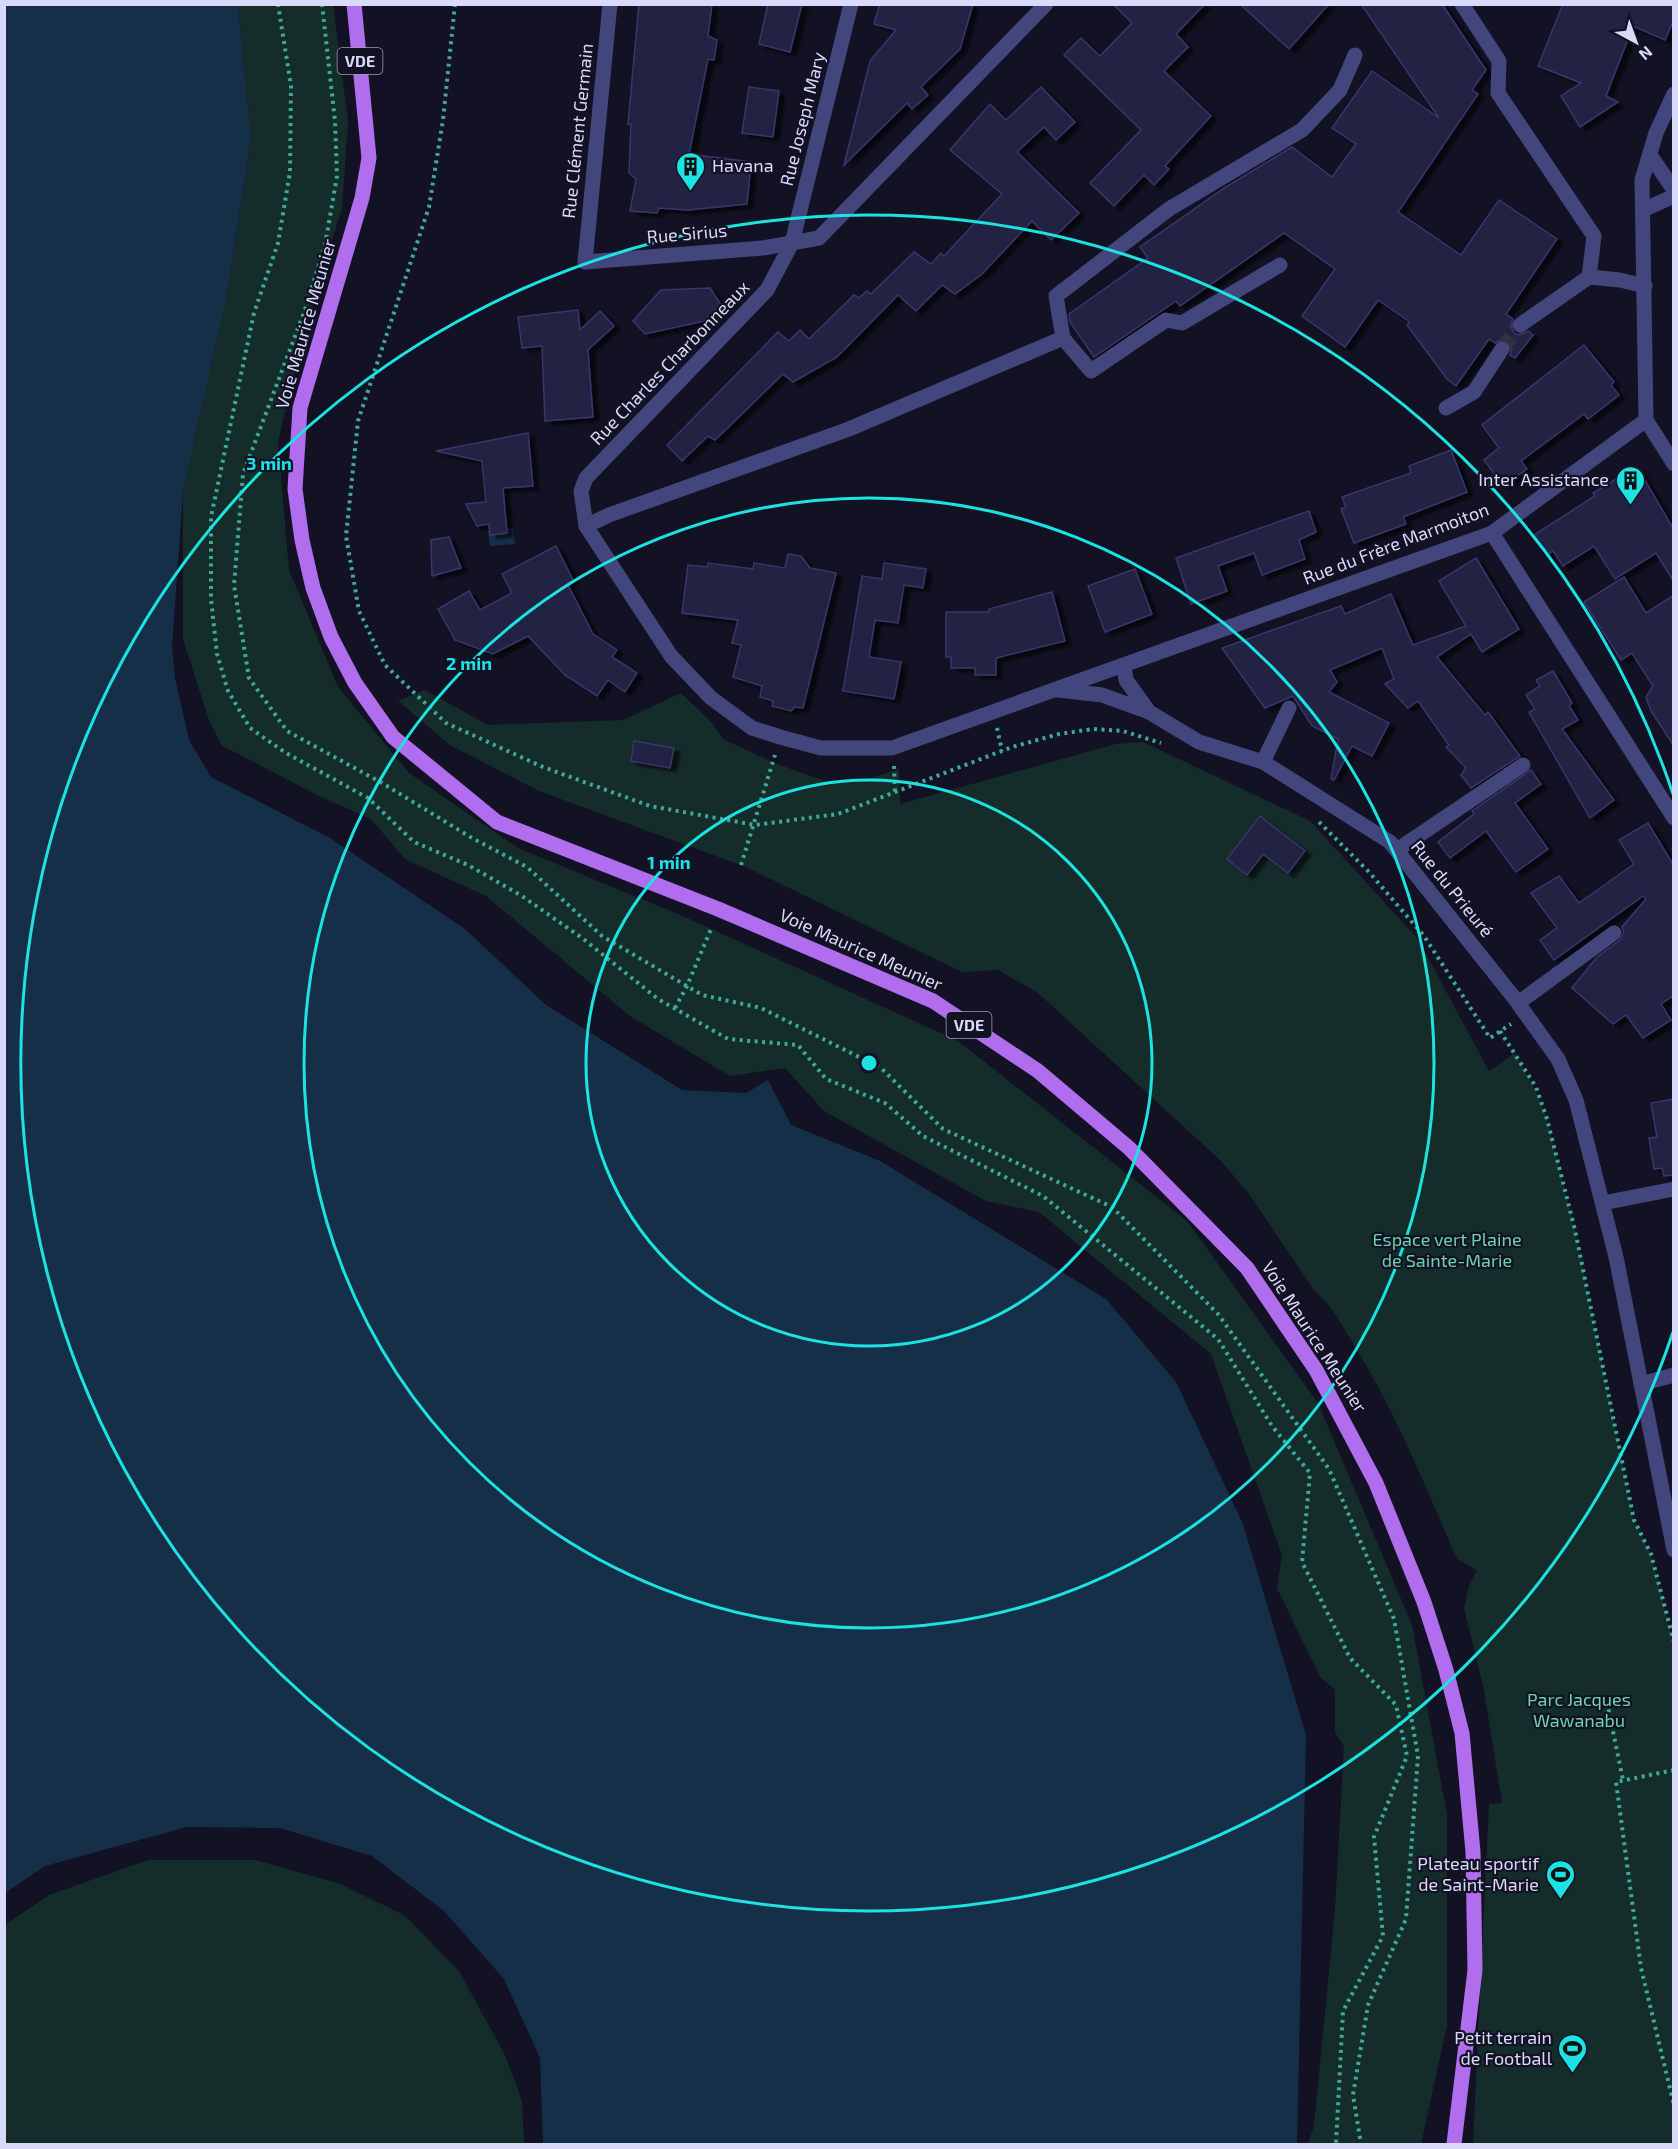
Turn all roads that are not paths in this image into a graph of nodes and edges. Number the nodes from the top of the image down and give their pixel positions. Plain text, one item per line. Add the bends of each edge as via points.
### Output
1 (354, 4) edge
2 (610, 4) edge
3 (851, 4) edge
4 (1046, 4) edge
5 (1462, 4) edge
6 (1355, 55) dead end
7 (1674, 94) edge
8 (1650, 154) junction
9 (1674, 190) edge
10 (1674, 196) edge
11 (1643, 210) junction
12 (792, 243) junction
13 (585, 262) joint
14 (1280, 265) dead end
15 (1589, 277) junction
16 (1645, 286) junction
17 (1520, 325) tunnel mouth
18 (1063, 338) junction
19 (1503, 349) tunnel mouth
20 (1446, 408) dead end
21 (1646, 420) junction
22 (1674, 464) edge
23 (586, 526) junction
24 (1492, 533) junction
25 (1124, 665) junction
26 (1052, 690) junction
27 (1289, 708) dead end
28 (1149, 712) junction
29 (821, 748) joint
30 (1263, 762) junction
31 (1522, 765) dead end
32 (1674, 818) edge
33 (1397, 850) junction
34 (1614, 933) dead end
35 (1522, 1008) junction
36 (1674, 1189) edge
37 (1602, 1203) junction
38 (1674, 1376) edge
39 (1641, 1384) junction
40 (1674, 1550) edge
41 (1454, 2145) edge

1 - 41 main road, Voie Maurice Meunier / VDE via 369,158 362,198 300,408 295,489 313,588 331,637 355,682 393,737 497,822 718,909 933,1001 1038,1071 1129,1148 1247,1268 1316,1370 1376,1483 1424,1602 1462,1732 1473,1852 1475,1970
2 - 13 street, Rue Clément Germain
3 - 12 street, Rue Joseph Mary
4 - 12 street via 819,238
5 - 15 street via 1499,61 1498,93 1594,236
6 - 18 street via 1340,90 1302,130 1169,209 1056,296
7 - 8 street
8 - 9 street
8 - 11 street via 1642,180
10 - 11 street
11 - 16 street
12 - 13 street, Rue Sirius
12 - 23 street, Rue Charles Charbonneaux via 768,290 586,478 581,491
14 - 18 street via 1182,323 1166,320 1091,371
15 - 16 street
15 - 17 street
16 - 21 street
18 - 23 street via 849,429
19 - 20 street via 1474,392
21 - 22 street
21 - 24 street, Rue du Frère Marmoiton
23 - 29 street, Rue Charles Charbonneaux via 671,656 719,704 752,728
24 - 25 street, Rue du Frère Marmoiton
24 - 32 street
25 - 26 street, Rue du Frère Marmoiton
25 - 28 street, Rue du Prieuré via 1126,681
26 - 28 street, Rue du Prieuré via 1102,695
26 - 29 street, Rue du Frère Marmoiton via 892,748
27 - 30 street
28 - 30 street, Rue du Prieuré via 1199,742
30 - 33 street, Rue du Prieuré
31 - 33 street
33 - 35 street, Rue du Prieuré
34 - 35 street
35 - 37 street, Rue du Prieuré via 1558,1059 1576,1100
36 - 37 street
37 - 39 street, Rue du Prieuré
38 - 39 street
39 - 40 street, Rue du Prieuré

